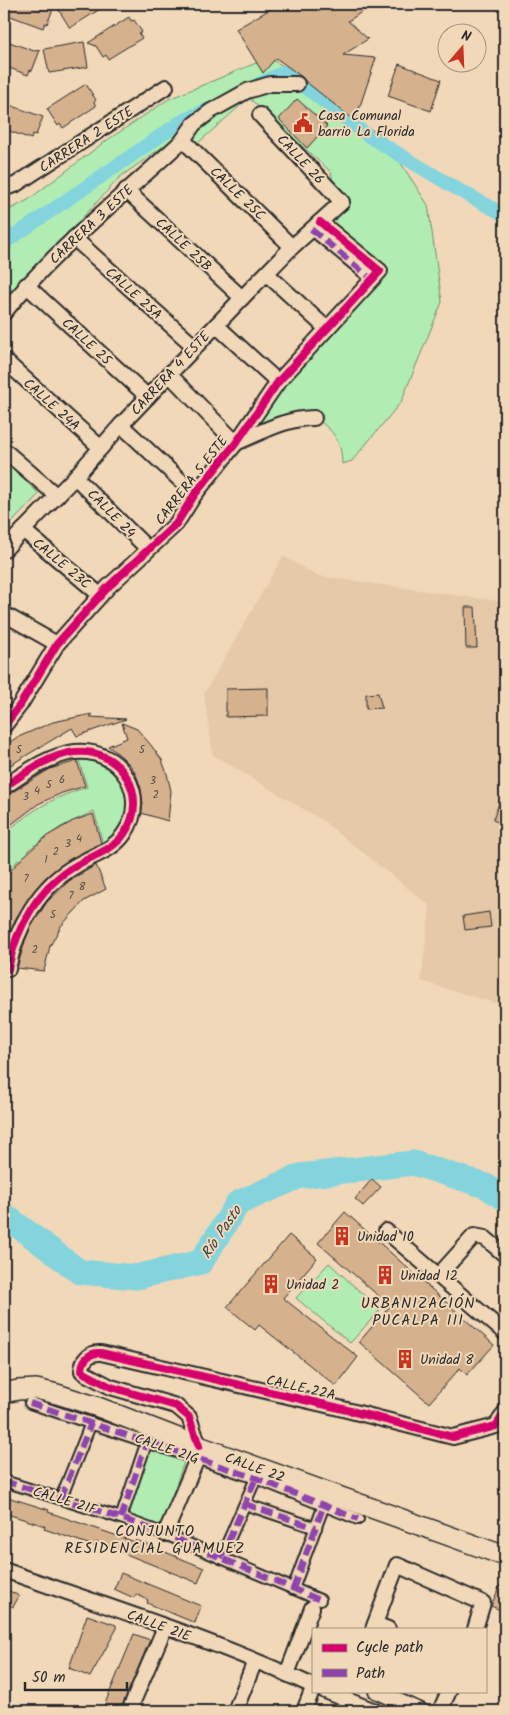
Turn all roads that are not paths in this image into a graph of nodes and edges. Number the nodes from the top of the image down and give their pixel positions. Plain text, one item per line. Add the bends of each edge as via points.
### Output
1 (297, 84) dead end
2 (166, 87) dead end
3 (260, 116) dead end
4 (183, 140) junction
5 (4, 188) edge
6 (126, 190) junction
7 (342, 202) joint
8 (316, 225) junction
9 (74, 238) junction
10 (292, 247) junction
11 (267, 274) junction
12 (26, 285) junction
13 (242, 298) junction
14 (4, 313) edge
15 (216, 325) junction
16 (327, 329) junction
17 (195, 347) junction
18 (4, 360) edge
19 (169, 374) junction
20 (278, 382) junction
21 (148, 398) junction
22 (314, 418) dead end
23 (121, 425) junction
24 (236, 443) junction
25 (100, 448) junction
26 (4, 450) edge
27 (76, 477) junction
28 (195, 494) junction
29 (57, 496) junction
30 (23, 530) junction
31 (148, 549) junction
32 (4, 550) edge
33 (100, 595) junction
34 (4, 614) edge
35 (58, 644) junction
36 (4, 726) edge
37 (4, 787) edge
38 (4, 969) edge
39 (386, 1231) dead end
40 (505, 1255) edge
41 (438, 1276) junction
42 (505, 1333) edge
43 (4, 1393) edge
44 (30, 1403) dead end
45 (505, 1412) edge
46 (91, 1423) junction
47 (147, 1441) junction
48 (198, 1453) junction
49 (256, 1478) junction
50 (4, 1481) edge
51 (61, 1498) junction
52 (245, 1504) junction
53 (324, 1505) junction
54 (122, 1518) junction
55 (358, 1519) dead end
56 (316, 1528) junction
57 (166, 1534) junction
58 (505, 1556) edge
59 (221, 1558) junction
60 (4, 1570) edge
61 (293, 1589) junction
62 (316, 1604) joint
63 (165, 1627) junction
64 (379, 1627) edge
65 (475, 1628) edge
66 (255, 1661) junction
67 (287, 1674) junction
68 (312, 1686) edge
69 (312, 1690) edge
70 (330, 1692) edge
71 (378, 1692) edge
72 (449, 1692) edge
73 (347, 1695) edge
74 (369, 1710) edge
75 (129, 1711) edge
76 (235, 1711) edge
77 (304, 1711) edge
78 (421, 1711) edge
79 (440, 1711) edge

1 - 4 street, CARRERA 3 ESTE via 270,84 247,92 211,111 194,124
2 - 5 street, CARRERA 2 ESTE via 15,185
3 - 7 street, CALLE 26
4 - 6 street, CARRERA 3 ESTE
4 - 10 street, CALLE 25C
6 - 9 street, CARRERA 3 ESTE
6 - 13 street, CALLE 25B
7 - 8 street, CARRERA 4 ESTE
8 - 10 street, CARRERA 4 ESTE
8 - 16 street, CARRERA 5 ESTE via 374,274
9 - 12 street, CARRERA 3 ESTE
9 - 17 street, CALLE 25A
10 - 11 street, CARRERA 4 ESTE
11 - 13 street, CARRERA 4 ESTE
11 - 16 street
12 - 14 street, CARRERA 3 ESTE
12 - 21 street, CALLE 25
13 - 15 street, CARRERA 4 ESTE
15 - 17 street, CARRERA 4 ESTE
15 - 20 street
16 - 20 street, CARRERA 5 ESTE
17 - 19 street, CARRERA 4 ESTE
18 - 25 street, CALLE 24A
19 - 21 street, CARRERA 4 ESTE
19 - 24 street
20 - 24 street, CARRERA 5 ESTE
21 - 23 street, CARRERA 4 ESTE
22 - 24 street, CARRERA 5 ESTE via 278,424
23 - 25 street, CARRERA 4 ESTE
23 - 28 street
24 - 28 street, CARRERA 5 ESTE
25 - 27 street, CARRERA 4 ESTE
26 - 29 street
27 - 29 street, CARRERA 4 ESTE
27 - 31 street, CALLE 24
28 - 31 street, CARRERA 5 ESTE via 176,524
29 - 30 street, CARRERA 4 ESTE
30 - 32 street, CARRERA 4 ESTE
30 - 33 street, CALLE 23C
31 - 33 street, CARRERA 5 ESTE
33 - 35 street, CARRERA 5 ESTE
34 - 35 street
35 - 36 street, CARRERA 5 ESTE
37 - 38 street via 55,757 86,752 106,757 122,769 132,785 135,802 131,822 118,841 68,870 39,898 18,932 8,969
39 - 41 street
40 - 41 street via 485,1238 474,1236
41 - 42 street
43 - 48 main road, CALLE 22 via 36,1389 57,1394 98,1407
44 - 46 street, CALLE 21G
45 - 48 street, CALLE 22A via 496,1426 454,1437 101,1353 85,1359 82,1370 86,1374 112,1387 176,1406 189,1418
46 - 47 street, CALLE 21G
46 - 51 street
47 - 48 street, CALLE 21G
47 - 54 street
48 - 49 street, CALLE 21G
48 - 57 street
48 - 58 main road, CALLE 22
49 - 52 street
49 - 53 street, CALLE 21G
50 - 51 street, CALLE 21F
51 - 54 street, CALLE 21F
52 - 56 street
52 - 59 street
53 - 55 street, CALLE 21G
53 - 56 street
54 - 57 street, CALLE 21F
56 - 61 street
57 - 59 street, CALLE 21F
59 - 61 street, CALLE 21F
60 - 63 street, CALLE 21E
61 - 62 street, CALLE 21F
62 - 67 street
63 - 66 street, CALLE 21E
63 - 75 street
64 - 65 street via 398,1565 483,1603
66 - 67 street, CALLE 21E
66 - 76 street
67 - 68 street, CALLE 21E
69 - 77 street
70 - 73 street
71 - 78 street
72 - 79 street
73 - 74 street

